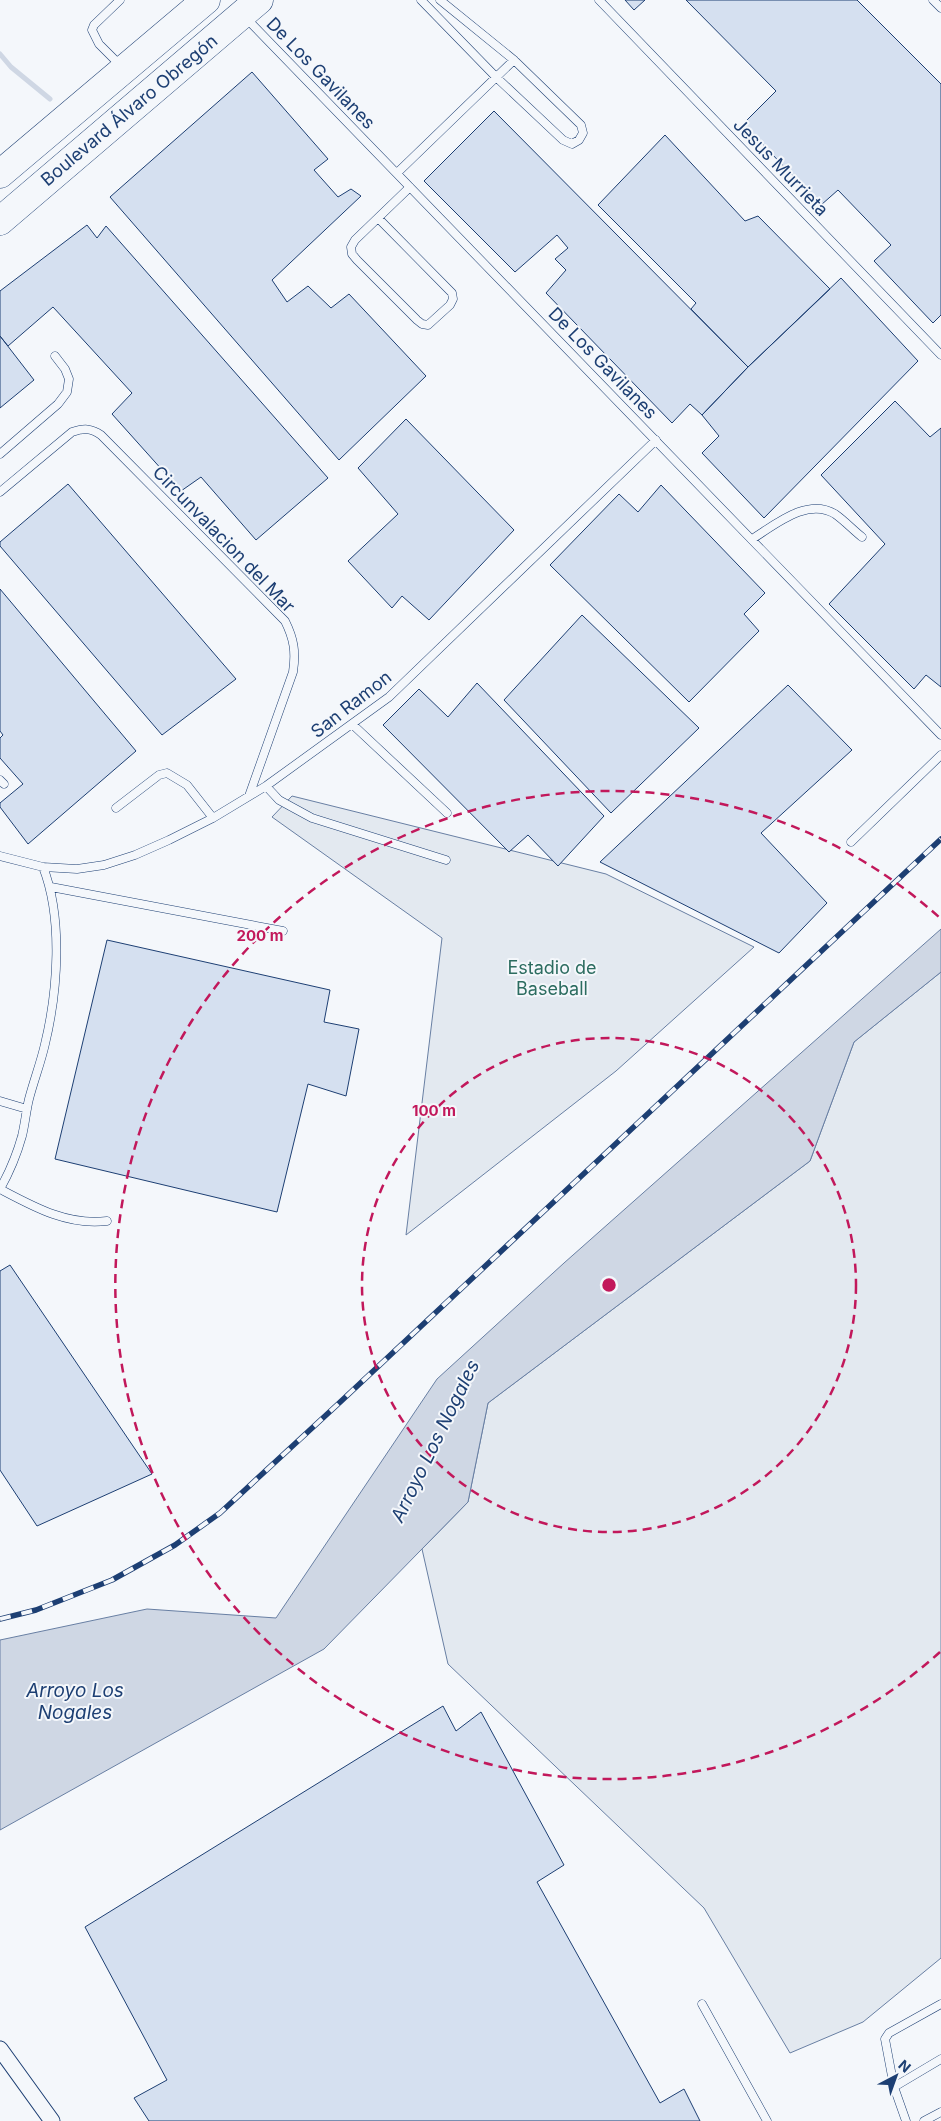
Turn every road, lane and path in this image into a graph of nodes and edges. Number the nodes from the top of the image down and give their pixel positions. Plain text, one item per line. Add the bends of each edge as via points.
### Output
1 (120, 0) edge
2 (206, 0) edge
3 (421, 0) edge
4 (440, 0) edge
5 (598, 0) edge
6 (933, 0) edge
7 (250, 7) edge
8 (941, 8) edge
9 (514, 60) junction
10 (125, 69) junction
11 (496, 77) junction
12 (397, 173) junction
13 (0, 174) edge
14 (410, 187) junction
15 (378, 218) junction
16 (0, 221) edge
17 (941, 355) edge
18 (55, 356) dead end
19 (656, 440) junction
20 (0, 454) edge
21 (0, 492) edge
22 (862, 537) dead end
23 (752, 539) junction
24 (352, 724) junction
25 (941, 735) edge
26 (941, 755) edge
27 (266, 786) junction
28 (249, 796) junction
29 (116, 808) dead end
30 (447, 813) dead end
31 (213, 818) junction
32 (852, 842) dead end
33 (0, 856) edge
34 (446, 860) dead end
35 (43, 867) junction
36 (51, 887) junction
37 (283, 931) dead end
38 (0, 1101) edge
39 (27, 1109) junction
40 (0, 1189) edge
41 (107, 1221) dead end
42 (702, 2004) dead end
43 (941, 2004) edge
44 (0, 2049) edge
45 (941, 2059) edge
46 (894, 2087) junction
47 (941, 2112) edge
48 (52, 2121) edge
49 (767, 2121) edge
50 (906, 2121) edge
51 (924, 2121) edge

1 - 10 lane via 92,30 99,44
2 - 10 highway, Boulevard Álvaro Obregón
3 - 11 lane
4 - 9 lane
5 - 17 lane, Jesus Murrieta
6 - 8 lane
7 - 12 lane, De Los Gavilanes
7 - 16 highway, Boulevard Álvaro Obregón
9 - 11 lane
9 - 11 lane via 581,125 583,133 579,140 572,144 563,140
10 - 13 highway, Boulevard Álvaro Obregón
11 - 12 lane
12 - 14 lane, De Los Gavilanes
14 - 15 lane
14 - 19 lane, De Los Gavilanes
15 - 15 lane via 355,240 352,254 417,320 428,325 450,305 454,299 452,294
18 - 20 lane via 69,379 67,392 58,404
19 - 23 lane, De Los Gavilanes
19 - 24 lane, San Ramon via 389,698
21 - 28 lane, Circunvalacion del Mar via 72,432 92,429 285,621 296,655 293,672
22 - 23 lane via 834,514 810,509 790,515
23 - 25 lane, De Los Gavilanes
24 - 27 lane, San Ramon
24 - 30 lane
26 - 32 lane
27 - 28 lane, San Ramon
27 - 34 lane via 280,800 312,818
28 - 31 lane, San Ramon
29 - 31 lane via 159,775 167,773 187,785
31 - 35 lane, San Ramon via 161,844 104,865 77,869
33 - 35 lane, San Ramon
35 - 36 lane
36 - 37 lane
36 - 39 lane via 55,916 55,981 46,1043
38 - 39 lane
39 - 40 lane via 22,1136
40 - 41 lane via 71,1221 90,1224
42 - 49 lane
43 - 46 lane via 887,2035 884,2042
44 - 48 street
45 - 46 lane
46 - 50 lane
47 - 51 lane

